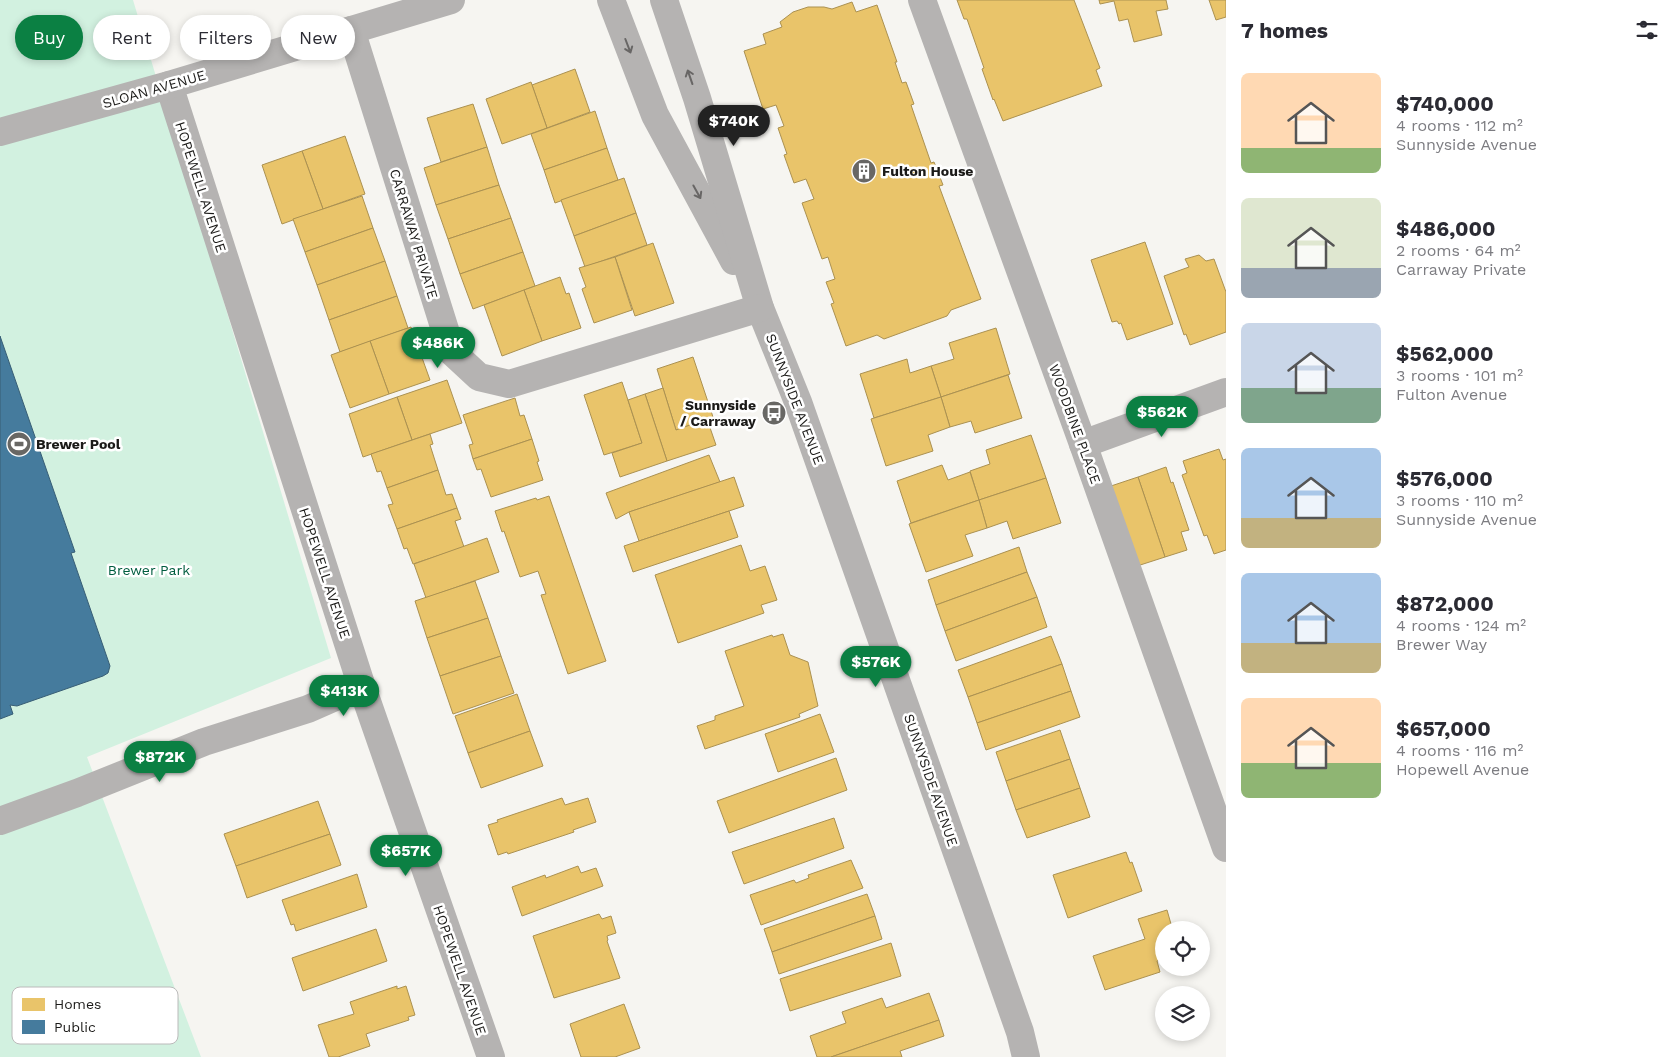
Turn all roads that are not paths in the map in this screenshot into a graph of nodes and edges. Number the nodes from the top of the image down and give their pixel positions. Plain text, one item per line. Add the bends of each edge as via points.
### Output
1 (451, 0) edge
2 (611, 0) edge
3 (664, 0) edge
4 (922, 0) edge
5 (355, 29) edge
6 (355, 46) edge
7 (281, 51) edge
8 (169, 86) junction
9 (0, 132) edge
10 (760, 308) junction
11 (1226, 392) edge
12 (1083, 444) junction
13 (361, 684) junction
14 (0, 821) edge
15 (1226, 848) edge
16 (490, 1057) edge
17 (1026, 1057) edge

1 - 5 street, SLOAN AVENUE
2 -> 10 street, SUNNYSIDE AVENUE via 655,115
10 -> 3 street, SUNNYSIDE AVENUE via 698,98
4 - 12 street, WOODBINE PLACE
6 - 10 street, CARRAWAY PRIVATE via 452,352 479,377 510,384
7 - 8 street, SLOAN AVENUE
8 - 9 street, SLOAN AVENUE
8 - 13 street, HOPEWELL AVENUE
10 - 17 street, SUNNYSIDE AVENUE via 798,402 1020,1032
11 - 12 street
12 - 15 street, WOODBINE PLACE
13 - 14 street via 308,709 204,742
13 - 16 street, HOPEWELL AVENUE

